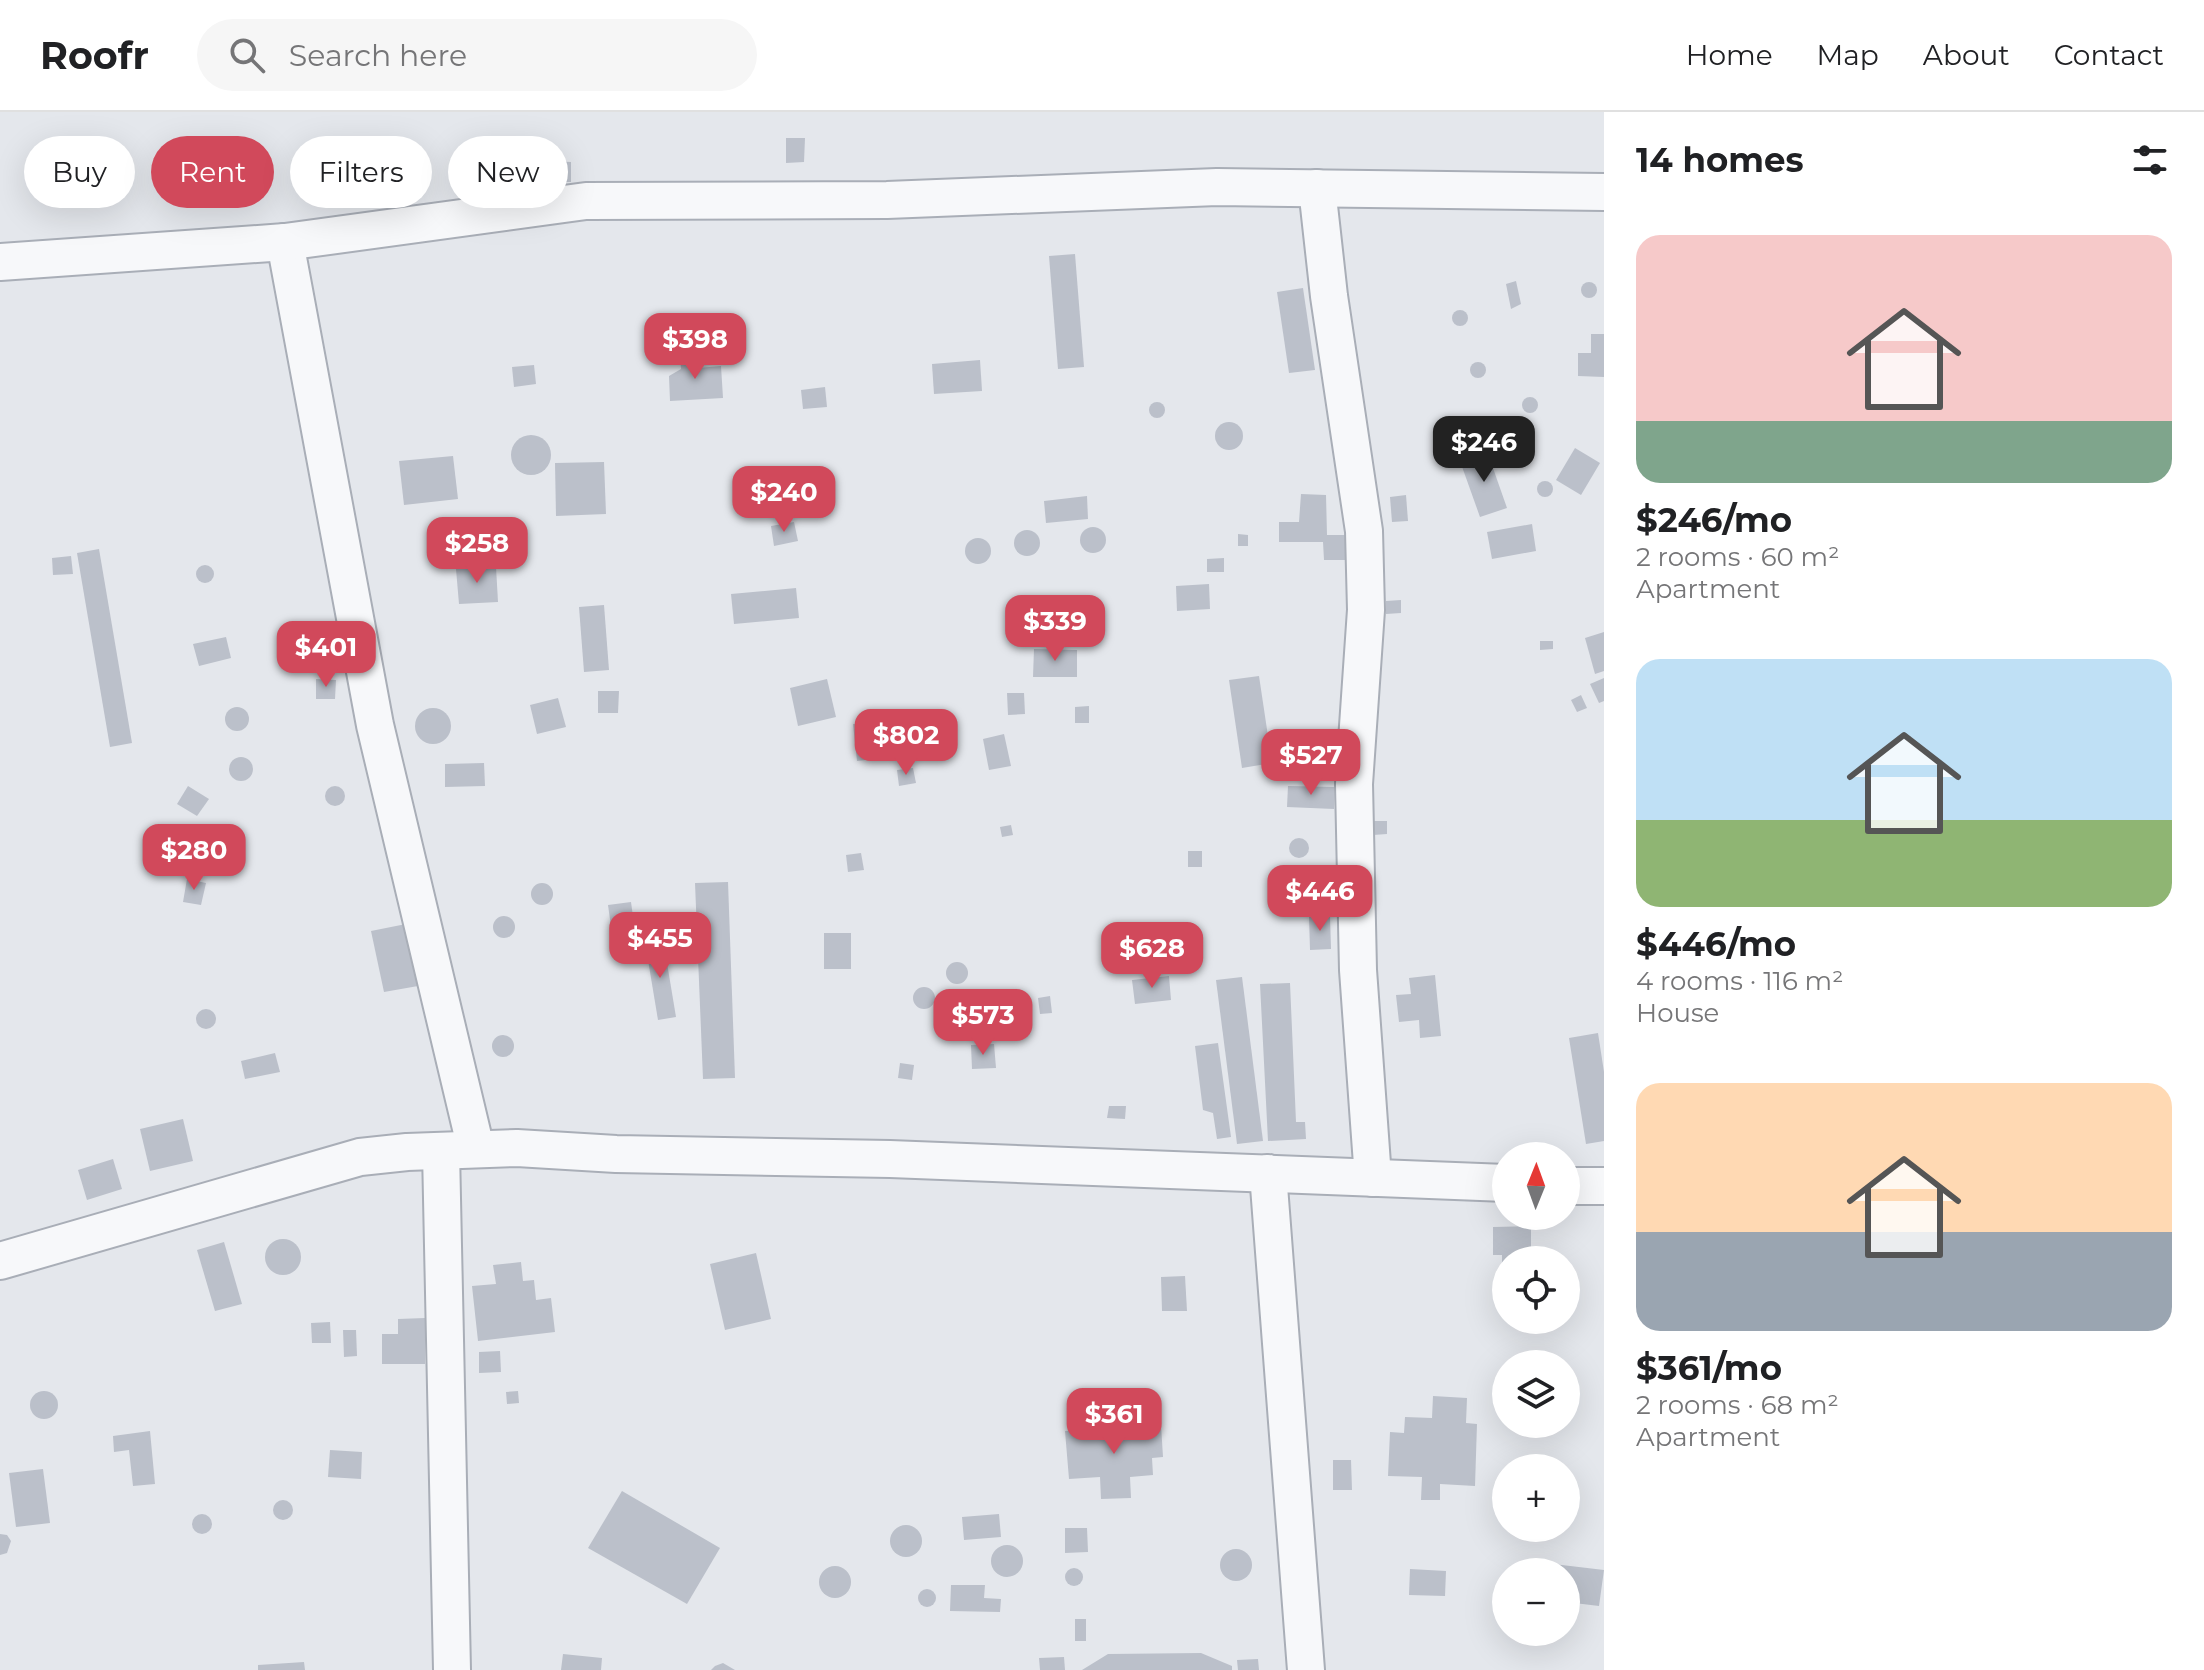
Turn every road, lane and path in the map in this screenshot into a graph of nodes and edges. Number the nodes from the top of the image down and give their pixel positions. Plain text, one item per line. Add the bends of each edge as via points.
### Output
1 (1317, 188) junction
2 (1604, 192) edge
3 (285, 242) junction
4 (0, 262) edge
5 (476, 1149) junction
6 (441, 1151) junction
7 (1268, 1173) junction
8 (1373, 1178) junction
9 (1492, 1182) edge
10 (1580, 1186) edge
11 (1604, 1186) edge
12 (0, 1261) edge
13 (452, 1670) edge
14 (1306, 1670) edge

1 - 2 street
1 - 3 street via 887,200 586,201
1 - 8 street via 1364,531 1366,610 1354,784 1358,970
3 - 4 street
3 - 5 street via 375,725
5 - 6 street
5 - 7 street
6 - 12 street via 360,1157
6 - 13 street
7 - 8 street
7 - 14 street
8 - 9 street
10 - 11 street

